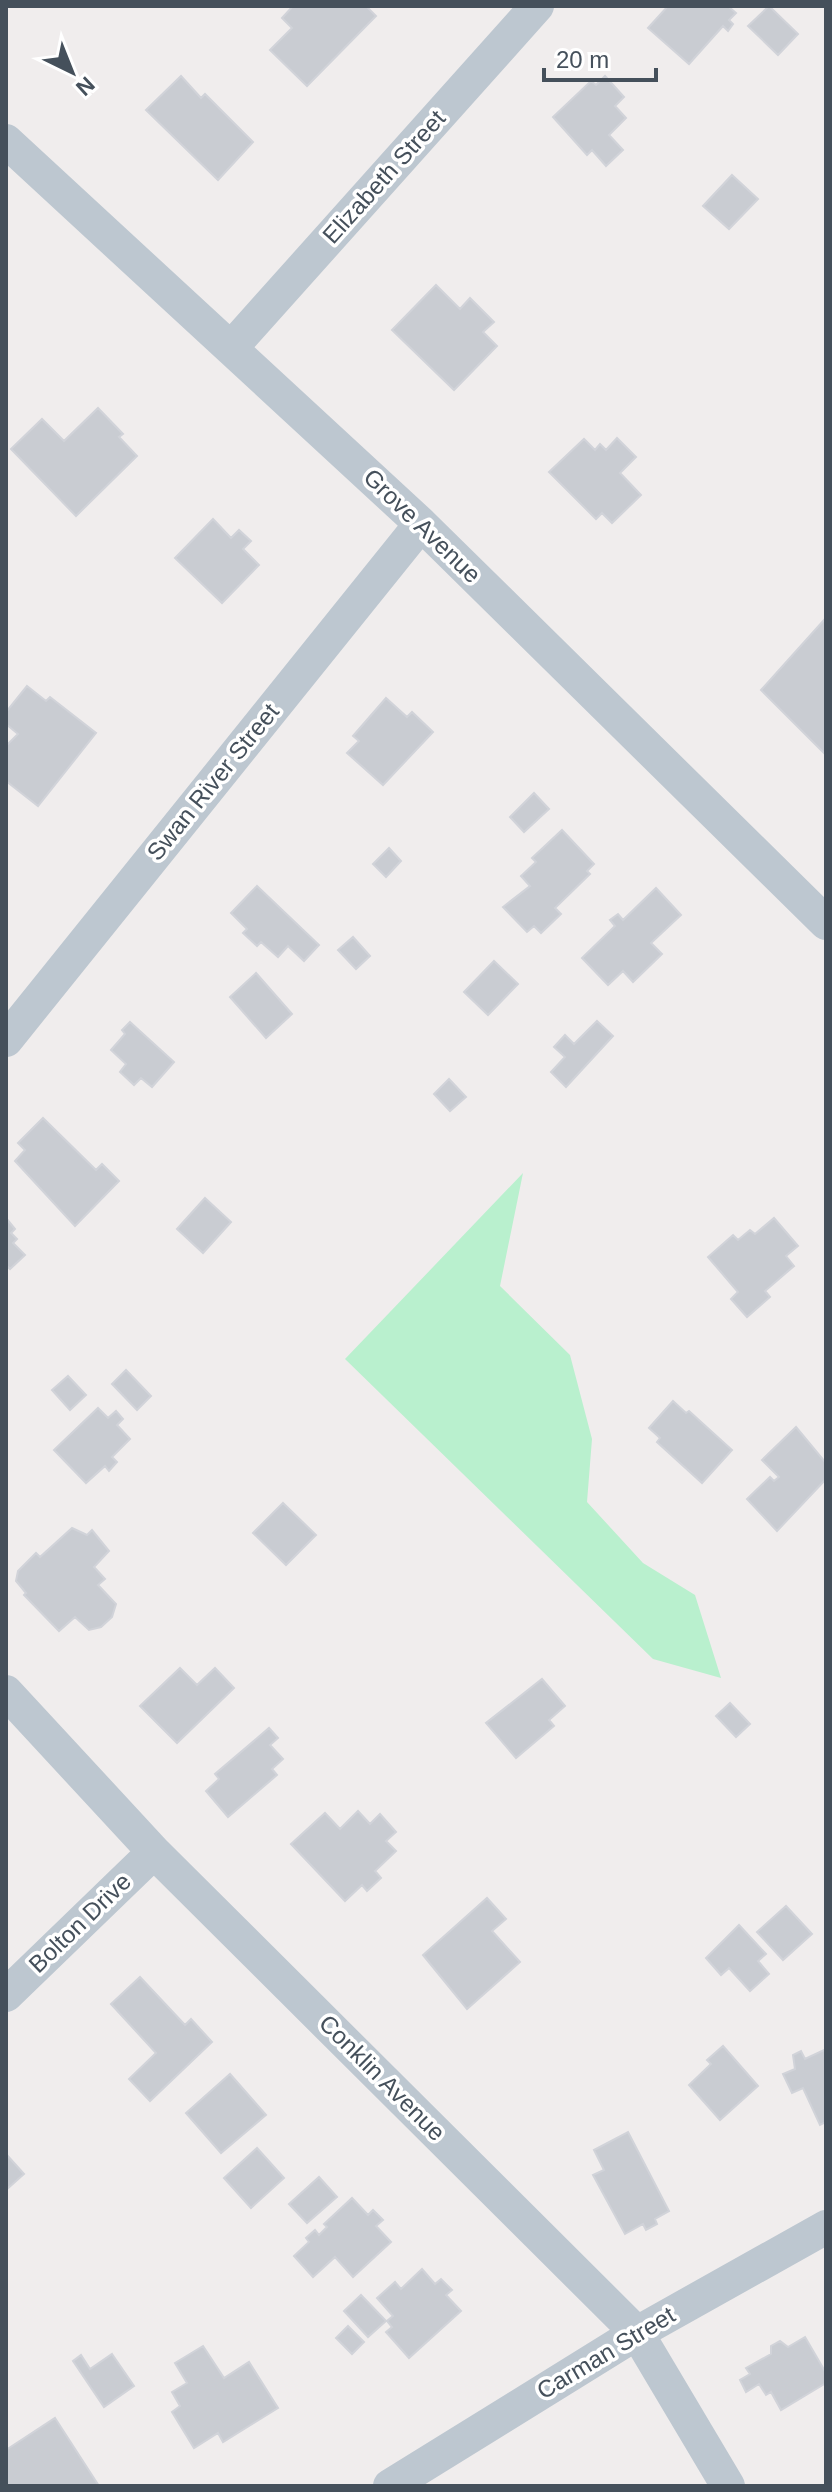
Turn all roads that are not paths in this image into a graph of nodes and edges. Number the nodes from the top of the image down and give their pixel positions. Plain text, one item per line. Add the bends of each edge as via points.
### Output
1 (537, 6) edge
2 (6, 141) edge
3 (231, 348) junction
4 (421, 524) junction
5 (826, 923) edge
6 (6, 1040) edge
7 (6, 1692) edge
8 (154, 1852) junction
9 (6, 1995) edge
10 (826, 2227) edge
11 (637, 2333) junction
12 (390, 2486) edge
13 (728, 2486) edge

1 - 3 street, Elizabeth Street
2 - 3 street, Grove Avenue
3 - 4 street, Grove Avenue
4 - 5 street, Grove Avenue
4 - 6 street, Swan River Street
7 - 8 street, Conklin Avenue
8 - 9 street, Bolton Drive
8 - 11 street, Conklin Avenue
10 - 11 street, Carman Street
11 - 12 street, Carman Street
11 - 13 street, Conklin Avenue

